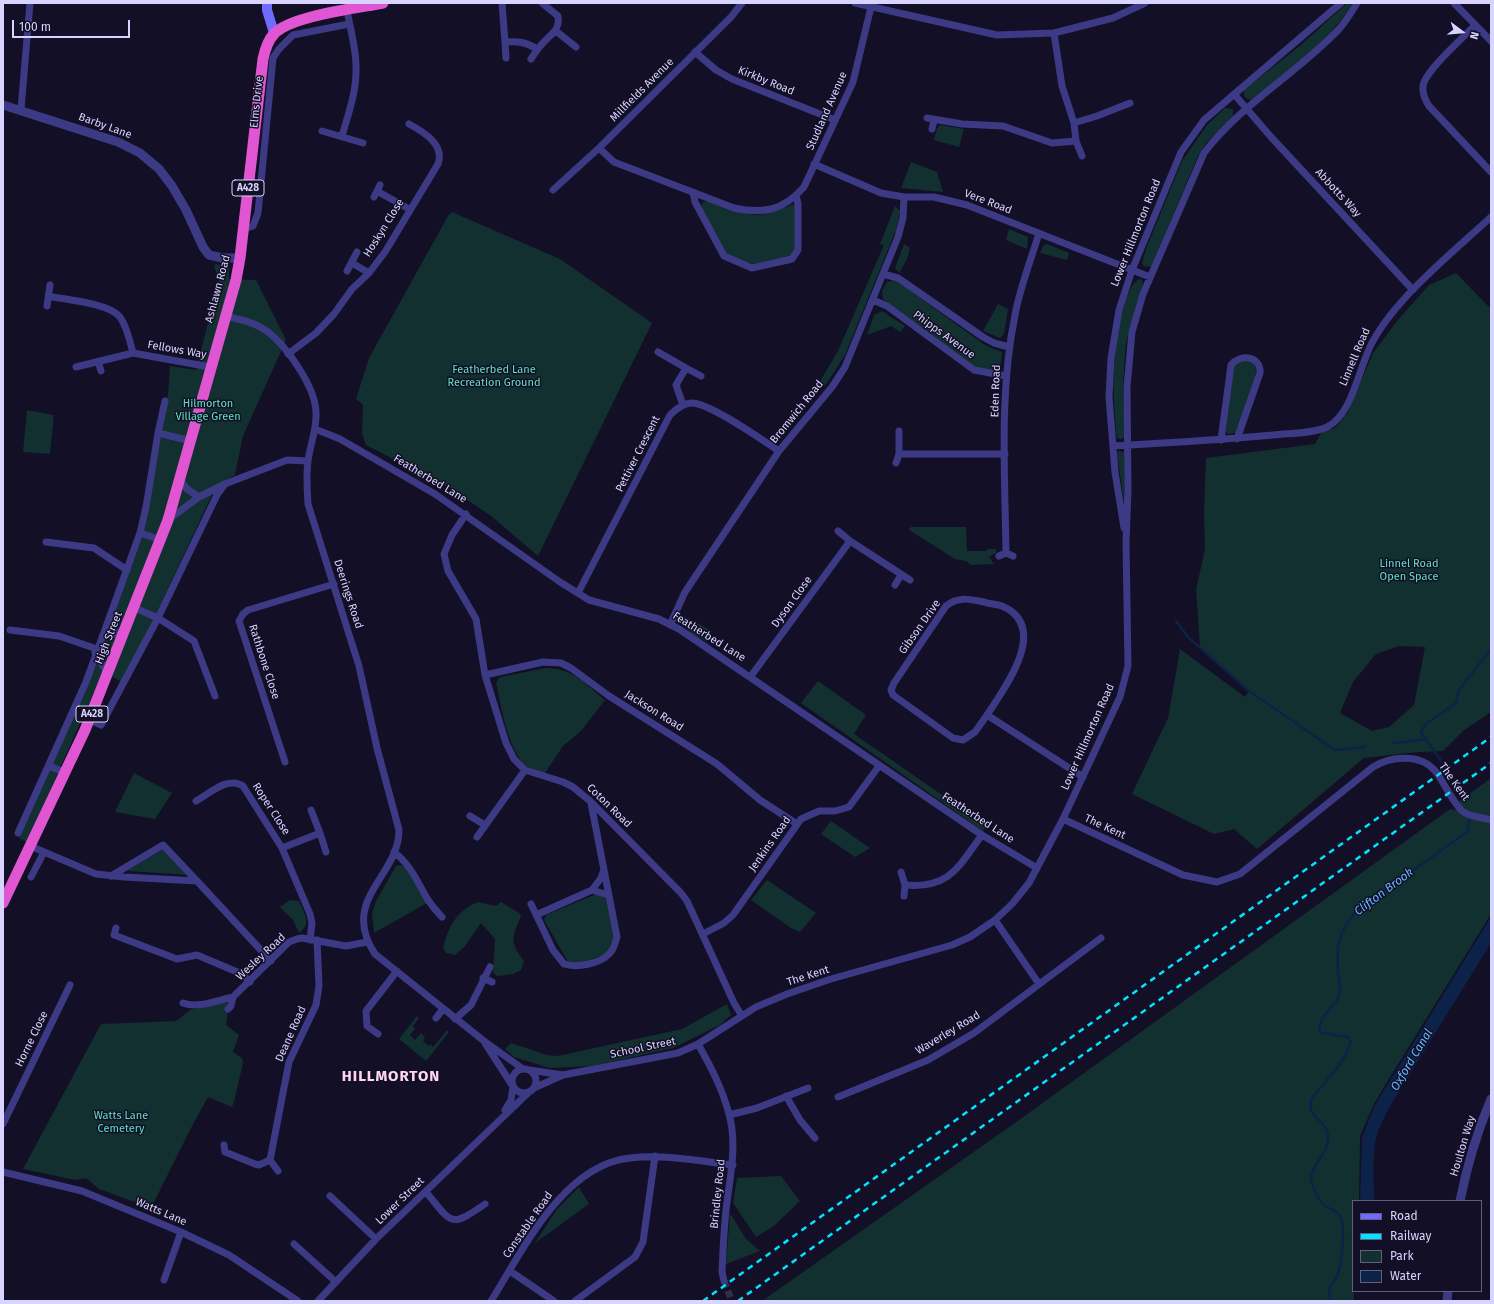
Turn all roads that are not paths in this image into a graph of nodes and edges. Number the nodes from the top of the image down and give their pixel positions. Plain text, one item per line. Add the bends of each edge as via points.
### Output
1 (30, 3) edge
2 (267, 3) edge
3 (383, 3) edge
4 (502, 3) edge
5 (542, 3) edge
6 (742, 3) edge
7 (856, 3) edge
8 (1145, 3) edge
9 (1341, 3) edge
10 (1357, 3) edge
11 (1454, 3) edge
12 (871, 7) junction
13 (347, 10) junction
14 (349, 24) junction
15 (1475, 25) junction
16 (556, 31) junction
17 (274, 33) junction
18 (1054, 34) junction
19 (1491, 41) edge
20 (505, 42) junction
21 (576, 47) dead end
22 (537, 50) junction
23 (695, 52) junction
24 (506, 58) dead end
25 (531, 59) dead end
26 (1234, 94) junction
27 (1130, 103) dead end
28 (3, 104) edge
29 (21, 109) junction
30 (1247, 109) junction
31 (835, 120) junction
32 (1074, 123) junction
33 (410, 124) dead end
34 (932, 129) dead end
35 (322, 131) dead end
36 (342, 136) junction
37 (1076, 141) junction
38 (363, 143) dead end
39 (599, 148) junction
40 (1082, 156) dead end
41 (814, 164) junction
42 (1491, 172) edge
43 (554, 190) dead end
44 (377, 191) dead end
45 (693, 192) junction
46 (796, 196) junction
47 (904, 197) junction
48 (409, 209) junction
49 (1491, 217) edge
50 (244, 229) junction
51 (1039, 233) junction
52 (357, 252) dead end
53 (240, 258) junction
54 (352, 263) junction
55 (347, 270) dead end
56 (1132, 270) junction
57 (369, 273) junction
58 (884, 274) junction
59 (1150, 277) junction
60 (50, 285) dead end
61 (1413, 290) junction
62 (48, 296) junction
63 (873, 300) junction
64 (47, 306) dead end
65 (224, 316) junction
66 (1009, 347) junction
67 (658, 352) dead end
68 (133, 353) junction
69 (288, 354) junction
70 (98, 361) junction
71 (76, 367) dead end
72 (210, 367) junction
73 (686, 368) junction
74 (101, 371) dead end
75 (701, 376) dead end
76 (1006, 376) junction
77 (165, 401) dead end
78 (683, 405) junction
79 (314, 429) junction
80 (899, 431) dead end
81 (158, 433) junction
82 (1237, 439) junction
83 (1221, 440) junction
84 (191, 442) junction
85 (1128, 445) junction
86 (1113, 446) junction
87 (779, 451) junction
88 (899, 454) junction
89 (1005, 454) junction
90 (308, 461) junction
91 (896, 463) dead end
92 (180, 480) junction
93 (225, 484) junction
94 (199, 497) junction
95 (466, 514) junction
96 (168, 520) junction
97 (838, 531) dead end
98 (140, 533) junction
99 (161, 540) junction
100 (850, 541) junction
101 (46, 542) dead end
102 (1126, 542) junction
103 (999, 556) dead end
104 (127, 570) junction
105 (901, 574) junction
106 (910, 580) dead end
107 (334, 584) junction
108 (895, 585) dead end
109 (578, 593) junction
110 (135, 608) junction
111 (158, 618) junction
112 (670, 625) junction
113 (10, 630) dead end
114 (125, 632) junction
115 (102, 637) junction
116 (96, 651) junction
117 (108, 674) junction
118 (485, 676) junction
119 (751, 676) junction
120 (215, 696) dead end
121 (73, 712) junction
122 (988, 715) junction
123 (90, 718) junction
124 (285, 762) dead end
125 (49, 766) junction
126 (879, 766) junction
127 (525, 770) junction
128 (66, 773) junction
129 (1084, 777) junction
130 (196, 801) dead end
131 (590, 801) junction
132 (311, 810) dead end
133 (470, 816) dead end
134 (1063, 819) junction
135 (1491, 820) edge
136 (797, 824) junction
137 (484, 826) junction
138 (18, 833) dead end
139 (320, 833) junction
140 (982, 835) junction
141 (477, 836) dead end
142 (30, 846) junction
143 (282, 848) junction
144 (44, 852) junction
145 (326, 852) dead end
146 (394, 852) junction
147 (1037, 868) junction
148 (604, 871) junction
149 (901, 872) dead end
150 (111, 876) junction
151 (31, 877) dead end
152 (197, 881) junction
153 (905, 885) junction
154 (592, 890) junction
155 (608, 894) junction
156 (904, 896) dead end
157 (3, 903) edge
158 (531, 904) dead end
159 (364, 913) joint
160 (536, 915) junction
161 (442, 917) dead end
162 (995, 920) junction
163 (116, 928) dead end
164 (703, 934) junction
165 (1101, 938) dead end
166 (314, 940) junction
167 (367, 942) junction
168 (271, 960) junction
169 (490, 966) dead end
170 (397, 971) junction
171 (483, 978) junction
172 (250, 982) junction
173 (492, 982) dead end
174 (1039, 984) junction
175 (70, 985) dead end
176 (233, 997) junction
177 (183, 1003) dead end
178 (228, 1009) dead end
179 (443, 1009) junction
180 (742, 1016) junction
181 (436, 1018) dead end
182 (456, 1019) junction
183 (378, 1034) dead end
184 (484, 1041) junction
185 (698, 1044) junction
186 (526, 1069) junction
187 (563, 1075) junction
188 (512, 1086) junction
189 (534, 1088) junction
190 (808, 1088) dead end
191 (528, 1093) junction
192 (786, 1096) junction
193 (838, 1097) dead end
194 (1491, 1099) edge
195 (729, 1115) junction
196 (500, 1119) junction
197 (3, 1124) edge
198 (815, 1138) dead end
199 (223, 1151) dead end
200 (654, 1156) junction
201 (270, 1160) junction
202 (733, 1165) junction
203 (278, 1171) dead end
204 (3, 1172) edge
205 (426, 1192) junction
206 (330, 1196) dead end
207 (1460, 1200) edge
208 (485, 1204) dead end
209 (181, 1232) junction
210 (376, 1239) junction
211 (294, 1244) dead end
212 (510, 1271) junction
213 (164, 1280) dead end
214 (724, 1281) tunnel mouth
215 (336, 1282) junction
216 (298, 1301) edge
217 (318, 1301) edge
218 (491, 1301) edge
219 (554, 1301) edge
220 (576, 1301) edge

1 - 29 street
2 - 17 main road
3 - 13 highway
4 - 20 street
5 - 16 street via 558,16
6 - 23 street, Millfields Avenue
7 - 12 street
8 - 18 street via 1113,18
9 - 26 street, Lower Hillmorton Road
10 - 30 street, Lower Hillmorton Road via 1340,28
11 - 15 street
12 - 18 street via 997,35
12 - 31 street, Studland Avenue via 854,82
13 - 14 street
13 - 17 highway via 308,18
14 - 36 street via 356,63 356,81
14 - 50 street, Elms Drive via 293,35 273,58 258,213 253,226
15 - 19 street
15 - 42 street via 1427,74 1423,94 1429,106
16 - 21 street
16 - 22 street
17 - 50 highway, Ashlawn Road / A428 via 263,58
18 - 32 street via 1062,86
20 - 22 street via 519,41
20 - 24 street
22 - 25 street
23 - 31 street, Kirkby Road via 716,70 732,79
23 - 39 street, Millfields Avenue
26 - 30 street, Abbotts Way
26 - 56 street, Lower Hillmorton Road via 1204,120 1181,152
27 - 32 street
28 - 29 street, Barby Lane
29 - 53 street, Barby Lane via 118,142 140,153 159,169 172,186 209,254 222,258
30 - 59 street, Lower Hillmorton Road via 1204,152
30 - 61 street, Abbotts Way
31 - 41 street, Studland Avenue
32 - 37 street
33 - 48 street, Hoskyn Close via 428,136 440,155 438,164
34 - 37 street via 931,119 1003,126 1052,143
35 - 36 street
36 - 38 street
37 - 40 street
39 - 43 street, Millfields Avenue
39 - 45 street via 614,162
41 - 46 street, Studland Avenue via 804,187
41 - 47 street, Vere Road via 881,194
44 - 48 street
45 - 46 street via 734,208 755,212 784,204
45 - 46 street via 695,202 722,254 752,268 792,259 796,255
47 - 51 street, Vere Road via 950,199
47 - 58 street, Bromwich Road via 903,218
48 - 57 street, Hoskyn Close via 385,252
49 - 61 street, Linnell Road
50 - 53 highway, Ashlawn Road / A428
51 - 56 street, Vere Road
51 - 66 street, Eden Road via 1020,295
52 - 54 street
53 - 65 highway, Ashlawn Road / A428
54 - 55 street
54 - 57 street
56 - 59 street, Vere Road
56 - 86 street, Lower Hillmorton Road via 1119,310 1111,358 1109,397
57 - 69 street, Hoskyn Close via 352,289 316,333
58 - 63 street, Bromwich Road
58 - 66 street, Phipps Avenue via 898,278 983,337
59 - 85 street, Lower Hillmorton Road via 1132,332 1127,387
60 - 62 street
61 - 82 street, Linnell Road via 1381,326 1365,357 1348,405 1336,421 1326,428 1314,431
62 - 64 street
62 - 68 street, Fellows Way via 102,306 113,311 124,324
63 - 76 street, Phipps Avenue via 887,306 974,370
63 - 87 street, Bromwich Road via 845,367 832,387
65 - 69 street, Deerings Road via 263,328
65 - 72 highway, Ashlawn Road / A428
66 - 76 street, Eden Road
67 - 73 street
68 - 70 street
68 - 72 street, Fellows Way
69 - 79 street, Deerings Road via 307,380 313,397 316,413
70 - 71 street
70 - 74 street
72 - 84 highway, Ashlawn Road / A428
73 - 75 street
73 - 78 street via 676,385
76 - 89 street, Eden Road
77 - 81 street, High Street
78 - 87 street via 691,403 712,410
78 - 109 street, Pettiver Crescent via 670,415
79 - 90 street, Deerings Road
79 - 95 street, Featherbed Lane via 340,439
80 - 88 street
81 - 84 street
81 - 98 street, High Street
82 - 83 street, Linnell Road
82 - 83 street via 1260,373 1258,364 1246,357 1235,360 1231,366
83 - 85 street, Linnell Road
84 - 92 highway, Ashlawn Road / A428
85 - 86 street, Linnell Road
85 - 102 street, Lower Hillmorton Road
86 - 102 street, Lower Hillmorton Road
87 - 112 street, Bromwich Road via 685,592
88 - 89 street
88 - 91 street
89 - 103 street, Eden Road via 1010,555
90 - 93 street via 287,460
90 - 107 street, Deerings Road via 308,504
92 - 94 street via 187,489
92 - 96 highway, Ashlawn Road / A428
93 - 94 street
93 - 111 street via 217,495
94 - 96 street
95 - 109 street, Featherbed Lane
95 - 118 street via 452,535 444,554 448,571 476,619
96 - 99 highway, High Street / A428
97 - 100 street
98 - 99 street
98 - 104 street, High Street
99 - 110 highway, High Street / A428
100 - 105 street
100 - 119 street, Dyson Close
101 - 104 street via 94,548
102 - 129 street, Lower Hillmorton Road via 1128,666 1120,697
104 - 115 street, High Street
105 - 106 street
105 - 108 street
107 - 124 street, Rathbone Close via 248,610 239,621
107 - 146 street, Deerings Road via 359,666 399,830
109 - 112 street, Featherbed Lane via 601,604 659,619
110 - 111 street
110 - 114 highway, High Street / A428
111 - 120 street via 194,641
111 - 123 street via 101,725
112 - 119 street, Featherbed Lane
113 - 116 street via 59,636
114 - 115 street
114 - 117 highway, High Street / A428
115 - 116 street, High Street
116 - 117 street
116 - 121 street, High Street
117 - 123 highway, High Street / A428
118 - 127 street via 506,743 514,760
118 - 136 street, Jackson Road via 542,662 561,663 717,764 760,800
119 - 126 street, Featherbed Lane
121 - 123 street
121 - 125 street, High Street
122 - 122 street, Gibson Drive via 975,732 963,740 953,738 893,695 891,690 942,613 951,602 966,598 1001,606 1016,617 1021,626 1021,658
122 - 129 street
123 - 128 highway, High Street / A428
125 - 128 street
125 - 138 street, High Street via 33,810
126 - 136 street, Jenkins Road via 849,807 835,811 819,811 801,819
126 - 140 street, Featherbed Lane
127 - 131 street, Coton Road via 563,782
127 - 137 street
128 - 142 highway, High Street / A428
129 - 134 street, Lower Hillmorton Road
130 - 143 street, Roper Close via 226,783 240,784 249,794
131 - 148 street
131 - 164 street, Coton Road via 682,893
132 - 139 street
133 - 137 street
134 - 135 street, The Kent via 1183,875 1217,882 1240,874 1373,767 1391,759 1417,760 1434,770 1462,812
134 - 147 street, The Kent
136 - 164 street, Jenkins Road via 732,916 724,924
137 - 141 street
139 - 143 street, Roper Close
139 - 145 street
140 - 147 street, Featherbed Lane
140 - 153 street via 956,870 941,881 923,886
142 - 144 street
142 - 157 highway, High Street / A428
143 - 166 street, Roper Close via 310,914
144 - 150 street via 96,874
144 - 151 street
146 - 159 street, Deerings Road via 366,902
146 - 161 street via 410,867 429,902
147 - 162 street, The Kent via 1029,883
148 - 154 street
148 - 155 street
149 - 153 street
150 - 152 street
150 - 152 street via 163,845
152 - 168 street
153 - 156 street
154 - 155 street
154 - 160 street
155 - 160 street via 617,937 613,949 603,958 580,966 564,964 553,950
158 - 160 street
159 - 167 street, School Street via 363,927
162 - 174 street
162 - 180 street, The Kent via 952,945 831,979 756,1006
163 - 172 street via 114,935 177,959 197,955 242,974
164 - 180 street, Coton Road
165 - 174 street, Waverley Road
166 - 167 street, Wesley Road via 346,946
166 - 168 street, Wesley Road via 302,938 289,942
166 - 201 street, Deane Road via 318,996 289,1062
167 - 170 street, School Street via 375,954
168 - 172 street, Wesley Road
169 - 171 street
170 - 179 street, School Street
170 - 183 street via 366,1011 367,1026
171 - 173 street
171 - 182 street via 471,1005
172 - 176 street, Wesley Road
174 - 193 street, Waverley Road via 974,1032 928,1060
175 - 197 street, Horne Close
176 - 177 street via 190,1006
176 - 178 street, Wesley Road
179 - 181 street
179 - 182 street, School Street
180 - 185 street, School Street
182 - 184 street, School Street
184 - 186 street, School Street
184 - 188 street, School Street
185 - 187 street, School Street via 678,1053
185 - 195 street, Brindley Road via 717,1077
186 - 187 street, School Street
186 - 188 street via 514,1074
186 - 189 street via 536,1077
187 - 189 street, School Street
188 - 191 street via 518,1092
188 - 196 street, Lower Street via 511,1100
189 - 191 street, School Street
190 - 192 street
191 - 196 street, Lower Street
192 - 195 street via 757,1108
192 - 198 street via 800,1120
194 - 207 street, Houlton Way via 1466,1172
195 - 202 street, Brindley Road
196 - 205 street, Lower Street
199 - 201 street via 259,1165
200 - 202 street, Constable Road
200 - 212 street, Constable Road via 613,1162 594,1169 578,1179 542,1220
200 - 220 street via 640,1251
201 - 203 street
202 - 214 street, Brindley Road via 727,1202 722,1272
204 - 209 street, Watts Lane via 82,1191
205 - 208 street via 448,1218 456,1220 464,1219
205 - 210 street, Lower Street
206 - 210 street
209 - 213 street
209 - 216 street, Watts Lane via 229,1255
210 - 215 street, Lower Street
211 - 215 street
212 - 218 street, Constable Road
212 - 219 street
215 - 217 street, Lower Street

